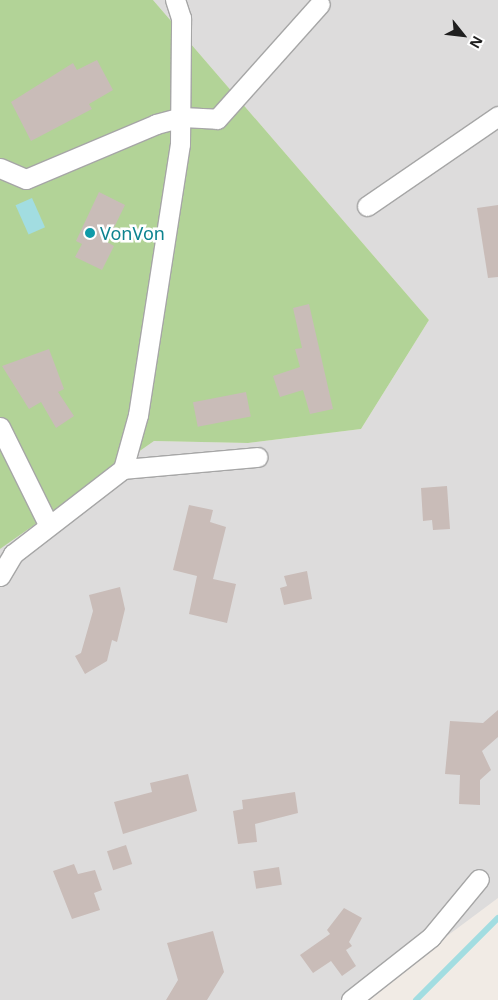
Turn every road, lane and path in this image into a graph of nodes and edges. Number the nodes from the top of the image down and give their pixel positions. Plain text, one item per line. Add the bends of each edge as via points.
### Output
1 (176, 0) edge
2 (320, 4) dead end
3 (498, 116) edge
4 (182, 117) junction
5 (0, 168) edge
6 (367, 206) dead end
7 (0, 427) edge
8 (257, 457) dead end
9 (123, 470) junction
10 (48, 524) junction
11 (0, 576) edge
12 (479, 879) dead end
13 (351, 1000) edge

1 - 4 street via 181,18
2 - 4 street via 217,119
3 - 6 street
4 - 5 street via 26,179
4 - 9 street via 138,416
7 - 10 street
8 - 9 street
9 - 10 street
10 - 11 street via 13,554
12 - 13 street via 431,937

